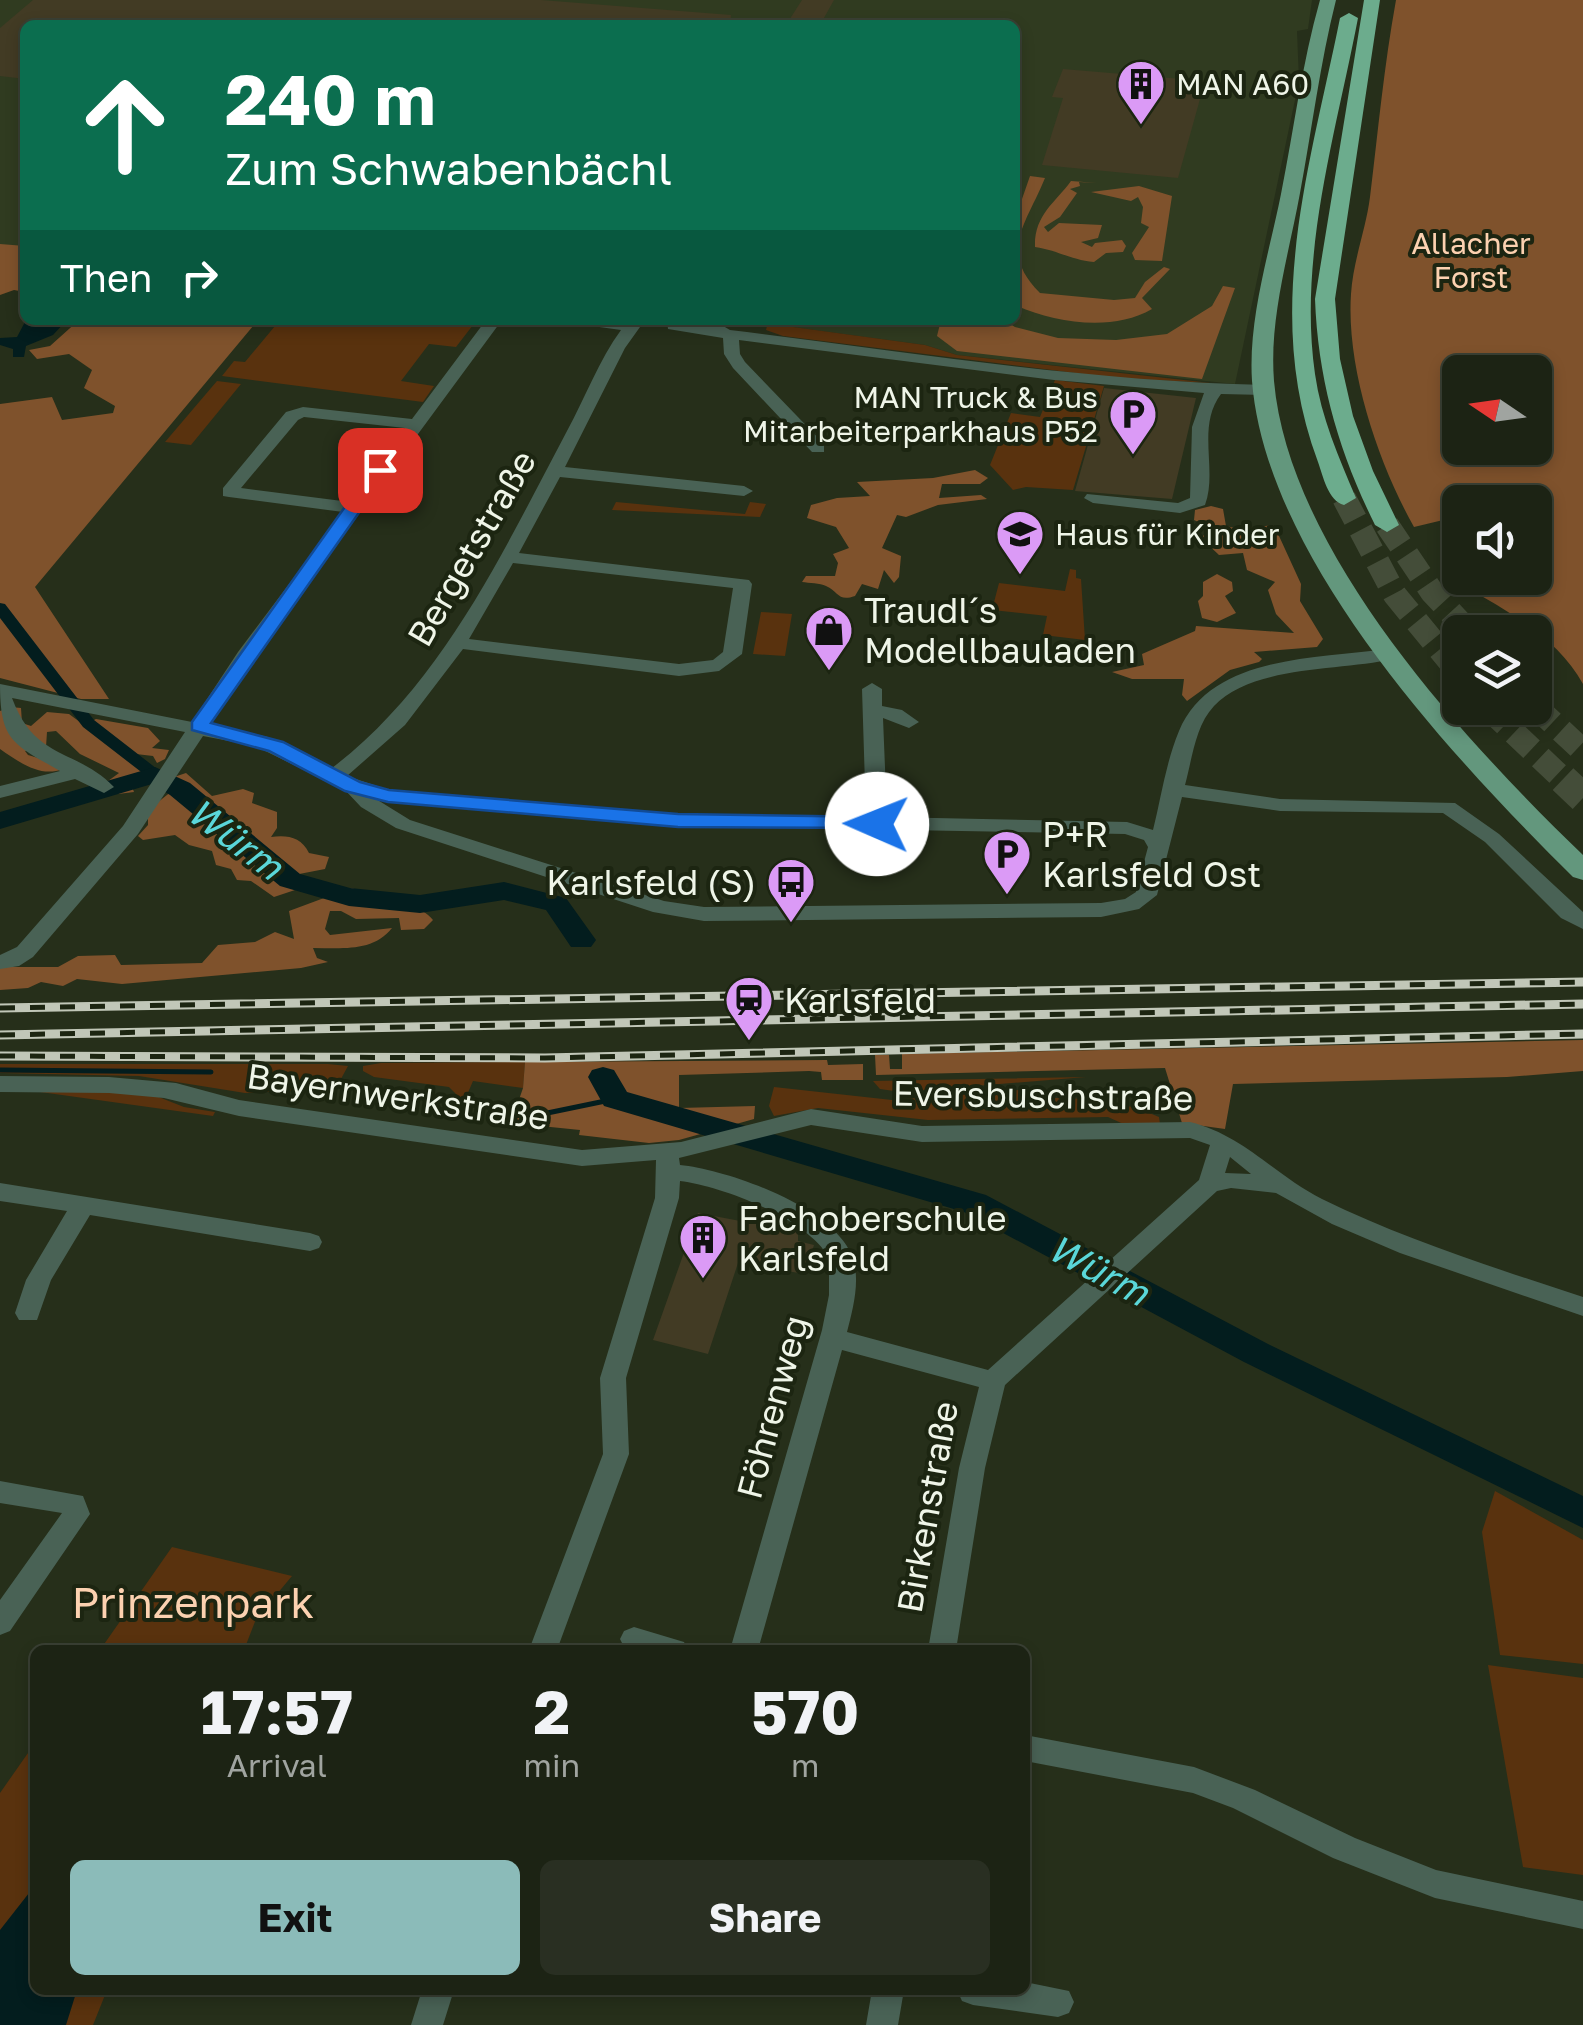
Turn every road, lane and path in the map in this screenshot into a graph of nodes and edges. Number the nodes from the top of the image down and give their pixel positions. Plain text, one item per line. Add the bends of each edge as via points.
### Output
1 (1328, 0) edge
2 (1352, 0) edge
3 (1372, 0) edge
4 (490, 325) edge
5 (624, 325) edge
6 (674, 325) edge
7 (711, 325) edge
8 (728, 334) junction
9 (1215, 390) junction
10 (1264, 390) junction
11 (414, 424) junction
12 (818, 448) dead end
13 (554, 472) junction
14 (744, 491) dead end
15 (1093, 498) dead end
16 (1344, 498) tunnel mouth
17 (352, 508) junction
18 (1387, 525) tunnel mouth
19 (508, 557) junction
20 (458, 643) junction
21 (1386, 655) junction
22 (0, 690) edge
23 (909, 722) dead end
24 (199, 726) junction
25 (81, 772) junction
26 (344, 781) junction
27 (104, 787) dead end
28 (1174, 790) junction
29 (0, 792) edge
30 (877, 824) junction
31 (1127, 828) junction
32 (1160, 848) junction
33 (1583, 871) edge
34 (1583, 922) edge
35 (0, 962) edge
36 (0, 1084) edge
37 (757, 1128) joint
38 (1223, 1141) junction
39 (668, 1162) junction
40 (1210, 1184) junction
41 (1281, 1186) junction
42 (0, 1192) edge
43 (83, 1204) junction
44 (310, 1242) dead end
45 (1583, 1308) edge
46 (28, 1314) dead end
47 (831, 1337) junction
48 (993, 1381) junction
49 (0, 1492) edge
50 (0, 1623) edge
51 (634, 1639) dead end
52 (545, 1645) edge
53 (656, 1645) edge
54 (745, 1645) edge
55 (943, 1645) edge
56 (1030, 1749) edge
57 (1583, 1915) edge
58 (436, 1995) edge
59 (887, 1995) edge
60 (1008, 1995) edge
61 (1058, 2002) dead end
62 (427, 2025) edge
63 (882, 2025) edge

1 - 10 main road via 1267,315
2 - 16 highway via 1303,270 1300,320 1310,402
3 - 18 highway via 1325,299 1326,344 1348,442
4 - 11 street
5 - 13 street, Bergetstraße via 632,326
6 - 8 street
7 - 8 street
8 - 9 street
8 - 12 street via 739,366
9 - 10 street
9 - 15 street via 1200,436 1199,501 1180,508
10 - 21 main road via 1270,426 1303,513
11 - 17 street
11 - 17 street via 292,416 229,492
13 - 14 street
13 - 19 street, Bergetstraße
17 - 24 street
19 - 20 street, Bergetstraße
19 - 20 street via 742,584 732,654 719,665 679,670
20 - 26 street, Bergetstraße
21 - 28 street via 1272,672 1219,691 1192,722
21 - 33 main road via 1448,734
22 - 24 street
22 - 25 street via 14,728 39,751
23 - 30 street via 872,699
24 - 26 street via 276,747
24 - 35 street via 131,830 35,942
25 - 27 street
25 - 29 street
26 - 30 street via 388,796 678,820
26 - 32 street via 403,824 704,914 1112,909 1146,895
28 - 31 street via 1156,818
28 - 32 street
28 - 34 street via 1298,806 1448,807
30 - 31 street
31 - 32 street via 1151,836
36 - 39 street, Bayernwerkstraße via 164,1090 239,1108 572,1157 623,1154
37 - 38 street, Eversbuschstraße via 820,1117 922,1134 1180,1130
37 - 39 street, Bayernwerkstraße
38 - 40 street
38 - 41 street, Eversbuschstraße
39 - 47 street, Föhrenweg via 793,1213 830,1236 841,1254 842,1278
39 - 52 street via 667,1198 613,1378 616,1454
40 - 41 street
40 - 48 street, Birkenstraße
41 - 45 street, Eversbuschstraße via 1374,1232
42 - 43 street
43 - 44 street
43 - 46 street via 39,1280
47 - 48 street
47 - 54 street, Föhrenweg
48 - 55 street, Birkenstraße
49 - 50 street via 73,1504 76,1514
51 - 53 street
56 - 57 street via 1194,1780 1395,1870
58 - 62 street
59 - 63 street
60 - 61 street

